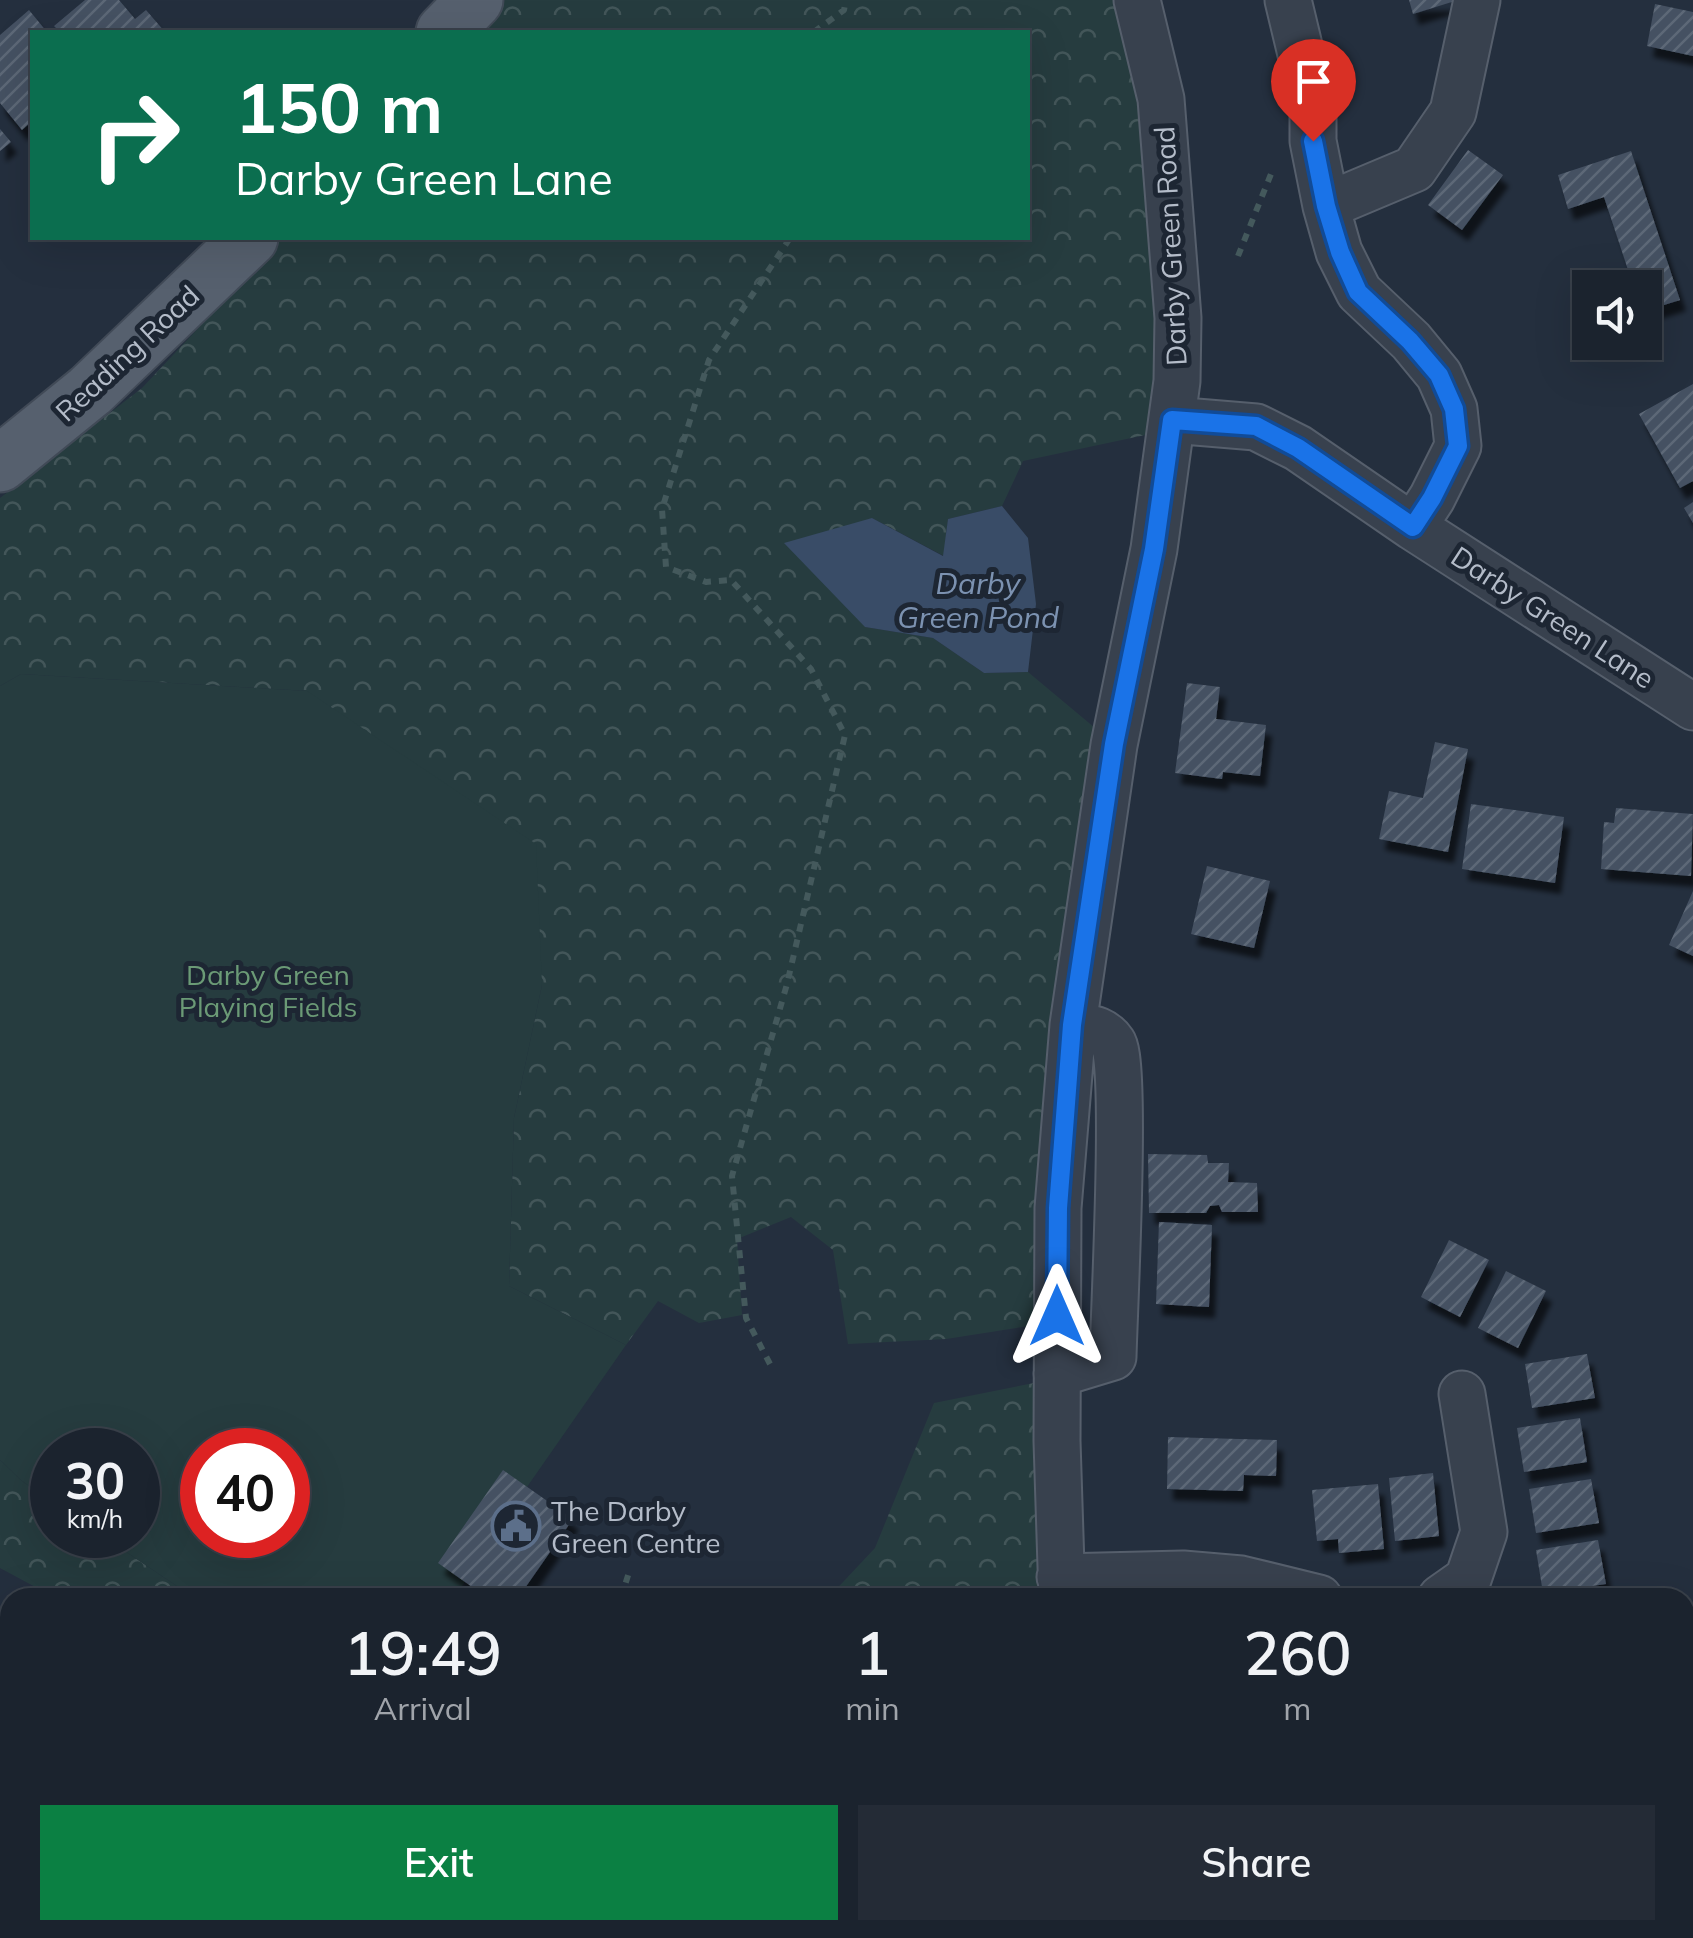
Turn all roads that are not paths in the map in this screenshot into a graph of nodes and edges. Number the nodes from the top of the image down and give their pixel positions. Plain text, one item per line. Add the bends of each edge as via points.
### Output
1 (474, 0) edge
2 (1137, 0) edge
3 (1288, 0) edge
4 (1477, 0) edge
5 (446, 30) edge
6 (1326, 206) junction
7 (248, 240) edge
8 (1172, 420) junction
9 (0, 464) edge
10 (1413, 527) junction
11 (1693, 708) edge
12 (1462, 1394) dead end
13 (1061, 1587) edge
14 (1277, 1588) edge
15 (1455, 1588) edge

1 - 5 main road
2 - 8 street, Darby Green Road via 1161,99 1171,207 1178,318
3 - 6 street via 1313,104
4 - 6 street via 1453,112 1414,168
6 - 10 street via 1358,292 1439,375 1454,409 1458,446
7 - 9 main road, Reading Road via 90,391
8 - 10 street, Darby Green Lane via 1256,426
8 - 13 street, Darby Green Road via 1072,1025 1058,1208
10 - 11 street, Darby Green Lane
12 - 15 street via 1484,1532 1468,1579
13 - 14 street via 1183,1574

